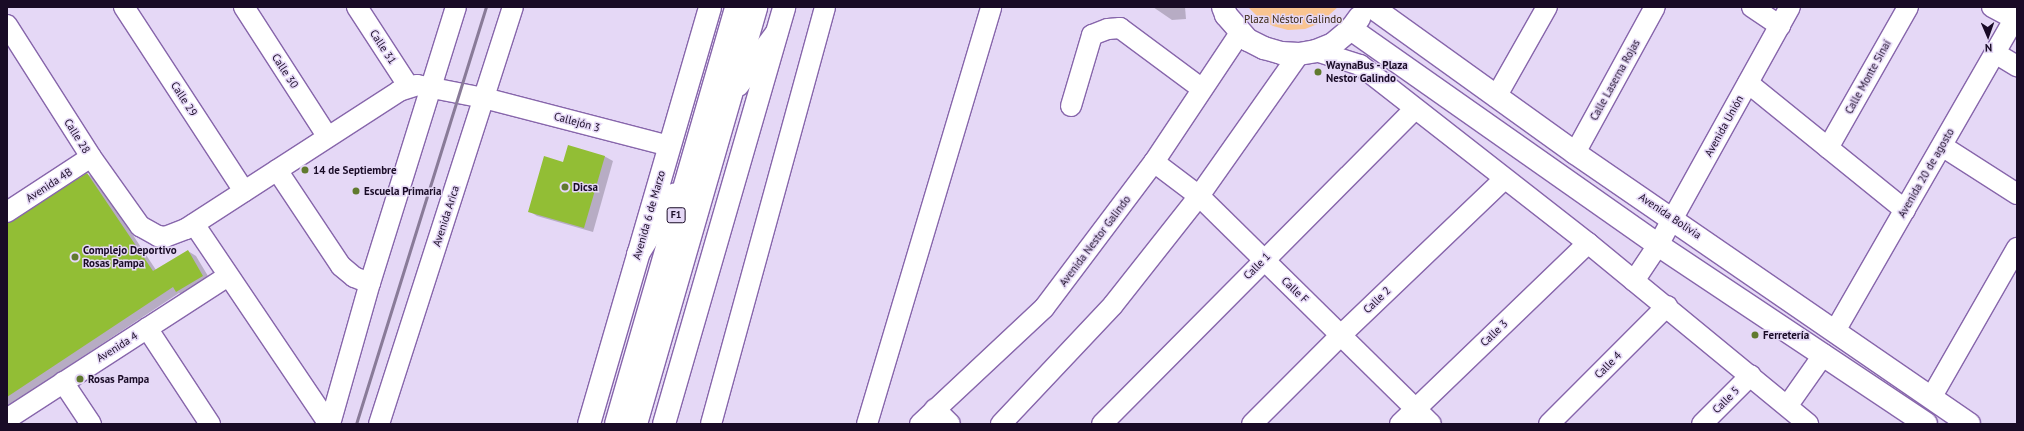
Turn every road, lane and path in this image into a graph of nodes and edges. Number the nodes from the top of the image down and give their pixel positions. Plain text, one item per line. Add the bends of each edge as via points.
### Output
1 (124, 7) edge
2 (244, 7) edge
3 (357, 7) edge
4 (456, 7) edge
5 (513, 7) edge
6 (710, 7) edge
7 (736, 7) edge
8 (756, 7) edge
9 (784, 7) edge
10 (825, 7) edge
11 (991, 7) edge
12 (1222, 7) edge
13 (1365, 7) edge
14 (1372, 7) edge
15 (1547, 7) edge
16 (1655, 7) edge
17 (1752, 7) edge
18 (1790, 7) edge
19 (1908, 7) edge
20 (1992, 7) edge
21 (2016, 17) edge
22 (7, 25) edge
23 (1780, 26) junction
24 (1351, 29) junction
25 (1240, 33) junction
26 (776, 34) junction
27 (1308, 52) junction
28 (1995, 52) junction
29 (2017, 66) edge
30 (1748, 83) junction
31 (431, 86) junction
32 (409, 87) junction
33 (1202, 89) junction
34 (730, 95) junction
35 (1496, 97) junction
36 (484, 98) junction
37 (1070, 106) dead end
38 (1414, 110) junction
39 (327, 136) junction
40 (670, 146) junction
41 (1942, 146) junction
42 (1828, 148) junction
43 (1576, 153) junction
44 (91, 157) junction
45 (1154, 162) junction
46 (276, 170) junction
47 (688, 173) junction
48 (1504, 179) junction
49 (244, 190) junction
50 (2017, 194) edge
51 (1199, 196) junction
52 (1905, 210) junction
53 (7, 212) edge
54 (1673, 218) junction
55 (194, 224) junction
56 (1588, 243) junction
57 (1658, 245) junction
58 (2017, 248) edge
59 (638, 254) junction
60 (1264, 259) junction
61 (228, 276) junction
62 (1634, 281) junction
63 (370, 283) junction
64 (1666, 306) junction
65 (147, 328) junction
66 (1836, 331) junction
67 (1341, 334) junction
68 (1824, 354) junction
69 (1751, 375) junction
70 (63, 382) junction
71 (1931, 398) junction
72 (1788, 405) junction
73 (1416, 409) junction
74 (935, 410) junction
75 (7, 419) edge
76 (91, 424) edge
77 (210, 424) edge
78 (329, 424) edge
79 (379, 424) edge
80 (589, 424) edge
81 (616, 424) edge
82 (636, 424) edge
83 (664, 424) edge
84 (711, 424) edge
85 (867, 424) edge
86 (920, 424) edge
87 (950, 424) edge
88 (1001, 424) edge
89 (1102, 424) edge
90 (1252, 424) edge
91 (1400, 424) edge
92 (1431, 424) edge
93 (1549, 424) edge
94 (1702, 424) edge
95 (1808, 424) edge
96 (1926, 424) edge
97 (1969, 424) edge

1 - 49 street, Calle 29
2 - 39 street, Calle 30
3 - 32 street, Calle 31
4 - 31 street
5 - 36 street, Avenida Arica
6 - 40 main road, Avenida 6 de Marzo
7 - 47 main road, F1
8 - 34 main road, F1
9 - 26 main road
10 - 84 street
11 - 85 street
12 - 25 main road
13 - 24 main road
14 - 35 main road, Avenida Bolivia
15 - 35 street
16 - 43 street, Calle Laserna Rojas
17 - 23 street
18 - 23 street, Avenida Unión
19 - 42 street, Calle Monte Sinaí
20 - 21 street
21 - 28 street, Avenida 20 de agosto
22 - 44 street, Calle 28
23 - 30 street, Avenida Unión
24 - 27 main road via 1333,44
24 - 57 main road
25 - 27 main road via 1264,48 1281,53
25 - 33 street, Avenida Nestor Galindo
26 - 34 main road
26 - 83 main road
27 - 38 street via 1360,65
27 - 51 street
28 - 29 street
28 - 41 street, Avenida 20 de agosto
30 - 42 street
30 - 54 street, Avenida Unión
31 - 32 street, Callejón 3
31 - 36 street, Callejón 3
31 - 63 street
32 - 39 street
33 - 37 street via 1120,28 1108,29 1092,35
33 - 45 street, Avenida Nestor Galindo
34 - 82 main road, F1
35 - 43 main road, Avenida Bolivia
36 - 40 street, Callejón 3
36 - 79 street, Avenida Arica
38 - 48 street
38 - 60 street, Calle 1
39 - 46 street
40 - 59 main road, Avenida 6 de Marzo
41 - 50 street
41 - 52 street, Avenida 20 de agosto
42 - 52 street
43 - 54 main road, Avenida Bolivia
44 - 53 street, Avenida 4B
44 - 55 street, Calle 28 via 140,226 158,236 175,234
45 - 51 street, Calle F
45 - 74 street, Avenida Nestor Galindo via 1044,308 994,358
46 - 49 street
46 - 63 street via 341,266 354,277
47 - 59 main road
47 - 81 main road, F1
48 - 56 street
48 - 67 street, Calle 2
49 - 55 street
51 - 60 street, Calle F
51 - 88 street via 1113,305
52 - 66 street, Avenida 20 de agosto
54 - 57 street, Avenida Unión
54 - 66 main road, Avenida Bolivia
55 - 61 street
56 - 62 street
56 - 73 street, Calle 3
57 - 62 street, Avenida Unión
57 - 68 main road
58 - 71 street
59 - 80 main road, Avenida 6 de Marzo
60 - 67 street, Calle F
60 - 89 street, Calle 1
61 - 65 street, Avenida 4
61 - 78 street
62 - 64 street
63 - 78 street
64 - 69 street
64 - 93 street, Calle 4
65 - 70 street, Avenida 4
65 - 77 street
66 - 71 main road, Avenida Bolivia
67 - 73 street, Calle F
67 - 90 street, Calle 2
68 - 72 street
68 - 96 main road
69 - 72 street
69 - 94 street, Calle 5
70 - 75 street, Avenida 4
70 - 76 street
71 - 97 main road, Avenida Bolivia
72 - 95 street
73 - 91 street, Calle 3
73 - 92 street, Calle F
74 - 86 street, Avenida Nestor Galindo
74 - 87 street

